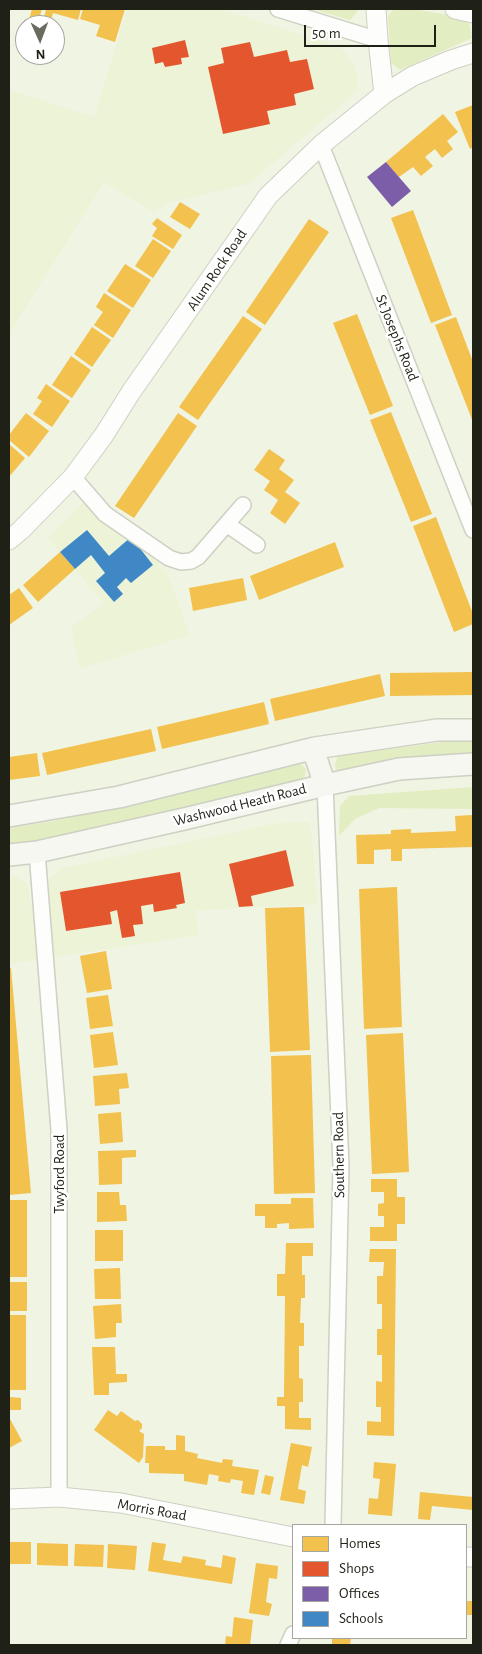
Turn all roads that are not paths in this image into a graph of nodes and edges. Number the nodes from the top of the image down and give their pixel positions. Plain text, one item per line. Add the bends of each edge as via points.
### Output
1 (278, 9) edge
2 (376, 9) edge
3 (455, 9) edge
4 (473, 14) edge
5 (378, 40) junction
6 (473, 52) edge
7 (384, 94) junction
8 (321, 145) junction
9 (72, 477) junction
10 (243, 505) dead end
11 (228, 525) junction
12 (473, 530) edge
13 (9, 540) edge
14 (257, 544) dead end
15 (473, 730) edge
16 (312, 749) junction
17 (473, 764) edge
18 (324, 785) junction
19 (9, 816) edge
20 (37, 852) junction
21 (9, 855) edge
22 (59, 1497) junction
23 (9, 1499) edge
24 (333, 1524) edge
25 (292, 1537) edge

1 - 5 street
2 - 5 street
3 - 4 street
5 - 7 street
6 - 7 street, Alum Rock Road via 413,76
7 - 8 street, Alum Rock Road
8 - 9 street, Alum Rock Road via 268,196
8 - 12 street, St Josephs Road
9 - 11 street via 106,514 169,558 181,562 198,557
9 - 13 street, Alum Rock Road
10 - 11 street
11 - 14 street
15 - 16 main road via 437,730
16 - 18 main road
16 - 19 main road via 118,797
17 - 18 main road, Washwood Heath Road via 399,769
18 - 20 main road, Washwood Heath Road
18 - 24 street, Southern Road via 341,1166
20 - 21 main road, Washwood Heath Road
20 - 22 street, Twyford Road via 59,1130
22 - 23 street, Morris Road
22 - 25 street, Morris Road via 122,1503

